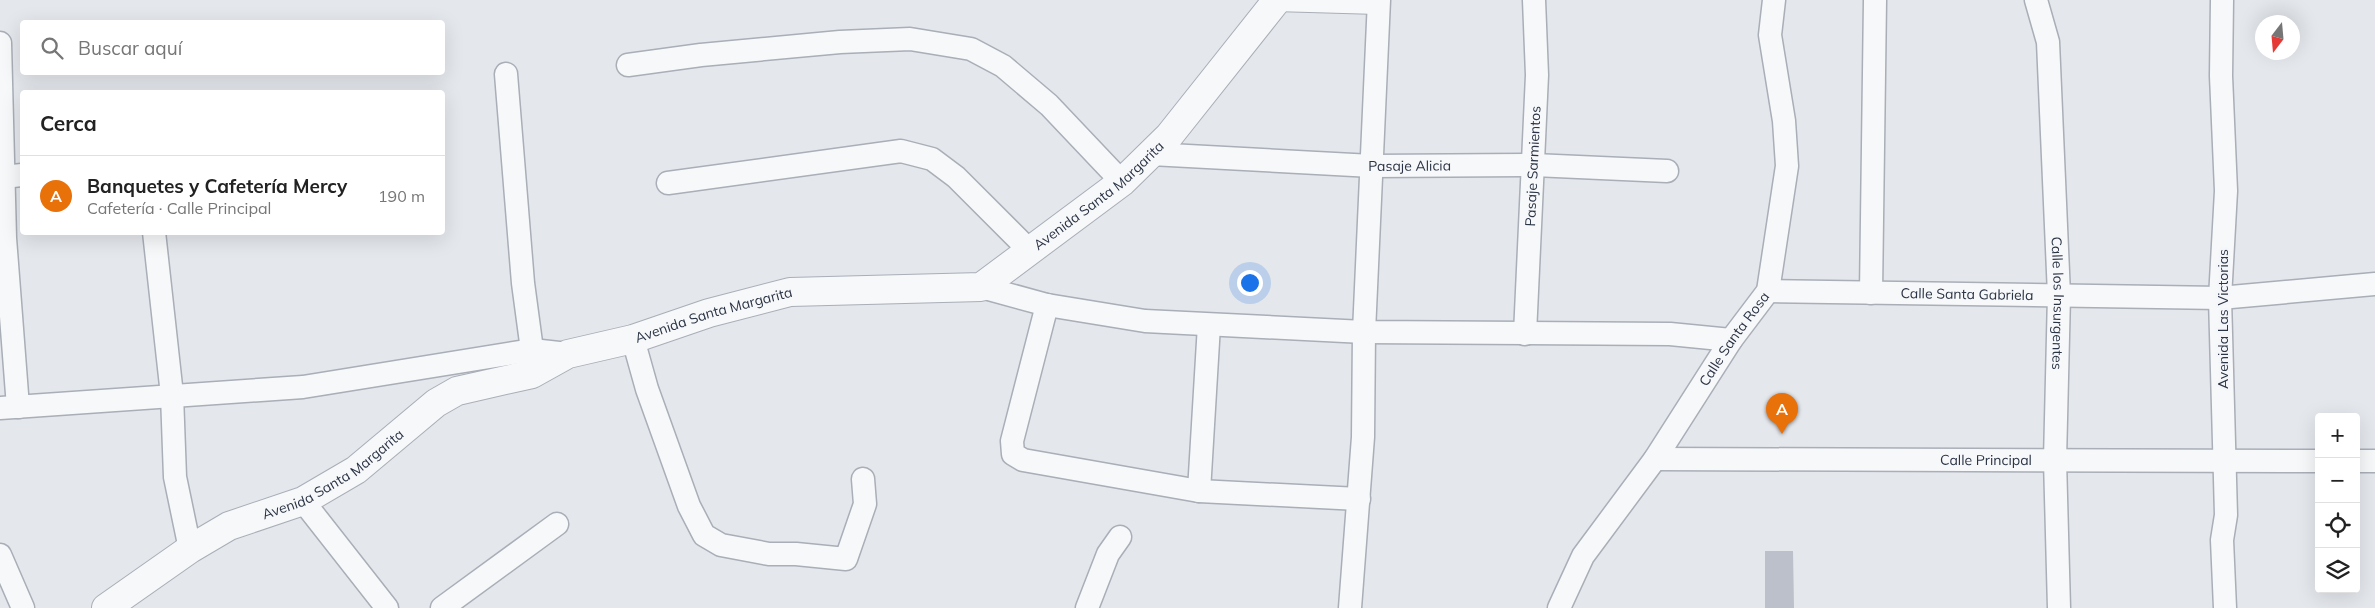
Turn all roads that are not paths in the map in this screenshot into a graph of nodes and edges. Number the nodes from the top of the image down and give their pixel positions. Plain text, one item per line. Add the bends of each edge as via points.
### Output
1 (1534, 0) edge
2 (1774, 0) edge
3 (1875, 0) edge
4 (2036, 0) edge
5 (2222, 0) edge
6 (1276, 1) edge
7 (1378, 2) edge
8 (0, 42) edge
9 (628, 65) dead end
10 (506, 74) dead end
11 (1150, 154) junction
12 (1534, 165) junction
13 (1372, 166) junction
14 (1667, 171) dead end
15 (13, 176) edge
16 (1122, 182) junction
17 (668, 183) dead end
18 (154, 235) edge
19 (1029, 250) junction
20 (2375, 284) edge
21 (981, 286) junction
22 (1768, 291) junction
23 (1871, 293) junction
24 (2059, 295) junction
25 (2220, 298) junction
26 (1046, 305) junction
27 (1209, 325) junction
28 (1364, 332) junction
29 (1525, 334) junction
30 (633, 339) junction
31 (1731, 340) junction
32 (532, 350) junction
33 (568, 354) junction
34 (172, 395) junction
35 (9, 407) edge
36 (1655, 459) junction
37 (2055, 460) junction
38 (2224, 460) junction
39 (2315, 461) edge
40 (2360, 461) edge
41 (2375, 461) edge
42 (863, 479) dead end
43 (1199, 491) junction
44 (1359, 499) junction
45 (304, 501) junction
46 (556, 524) dead end
47 (1120, 537) dead end
48 (190, 548) junction
49 (0, 555) edge
50 (23, 608) edge
51 (106, 608) edge
52 (387, 608) edge
53 (442, 608) edge
54 (1087, 608) edge
55 (1351, 608) edge
56 (1559, 608) edge
57 (2059, 608) edge
58 (2225, 608) edge

1 - 12 street, Pasaje Sarmientos via 1537,74
2 - 22 street, Calle Santa Rosa via 1770,35 1784,121 1787,166
3 - 23 street
4 - 24 street, Calle los Insurgentes via 2048,42
5 - 25 street, Avenida Las Victorias via 2221,76 2226,191
6 - 7 street
6 - 11 street, Avenida Santa Margarita via 1169,136
7 - 13 street
8 - 15 street
9 - 16 street via 840,42 910,40 970,49 1003,66 1049,105
10 - 32 street via 523,283
11 - 13 street, Pasaje Alicia
11 - 16 street, Avenida Santa Margarita
12 - 13 street, Pasaje Alicia
12 - 14 street, Pasaje Alicia
12 - 29 street, Pasaje Sarmientos
13 - 28 street
15 - 35 street via 5,238
16 - 19 street, Avenida Santa Margarita
17 - 19 street via 900,151 932,159 956,177
18 - 34 street
19 - 21 street, Avenida Santa Margarita
20 - 25 street, Calle Santa Gabriela
21 - 26 street
21 - 30 street, Avenida Santa Margarita via 790,292 708,313
22 - 23 street, Calle Santa Gabriela
22 - 31 street, Calle Santa Rosa
23 - 24 street, Calle Santa Gabriela
24 - 25 street, Calle Santa Gabriela
24 - 37 street, Calle los Insurgentes
25 - 38 street, Avenida Las Victorias
26 - 27 street via 1145,321
26 - 43 street via 1012,441 1013,454 1023,460
27 - 28 street
27 - 43 street
28 - 29 street
28 - 44 street
29 - 31 street via 1670,334
30 - 33 street, Avenida Santa Margarita
30 - 42 street via 647,389 689,506 704,536 721,544 769,554 846,559 865,504
31 - 36 street, Calle Santa Rosa
32 - 33 street
32 - 34 street via 303,387
33 - 45 street, Avenida Santa Margarita via 532,374 457,391 436,403 356,470
34 - 35 street
34 - 48 street via 175,477
36 - 37 street, Calle Principal
36 - 56 street, Calle Santa Rosa via 1583,556
37 - 38 street, Calle Principal
37 - 57 street, Calle los Insurgentes
38 - 39 street, Calle Principal
38 - 58 street, Avenida Las Victorias via 2226,515 2222,540
40 - 41 street
43 - 44 street
44 - 55 street
45 - 48 street, Avenida Santa Margarita via 229,526
45 - 52 street
46 - 53 street
47 - 54 street via 1100,570
48 - 51 street, Avenida Santa Margarita
49 - 50 street

